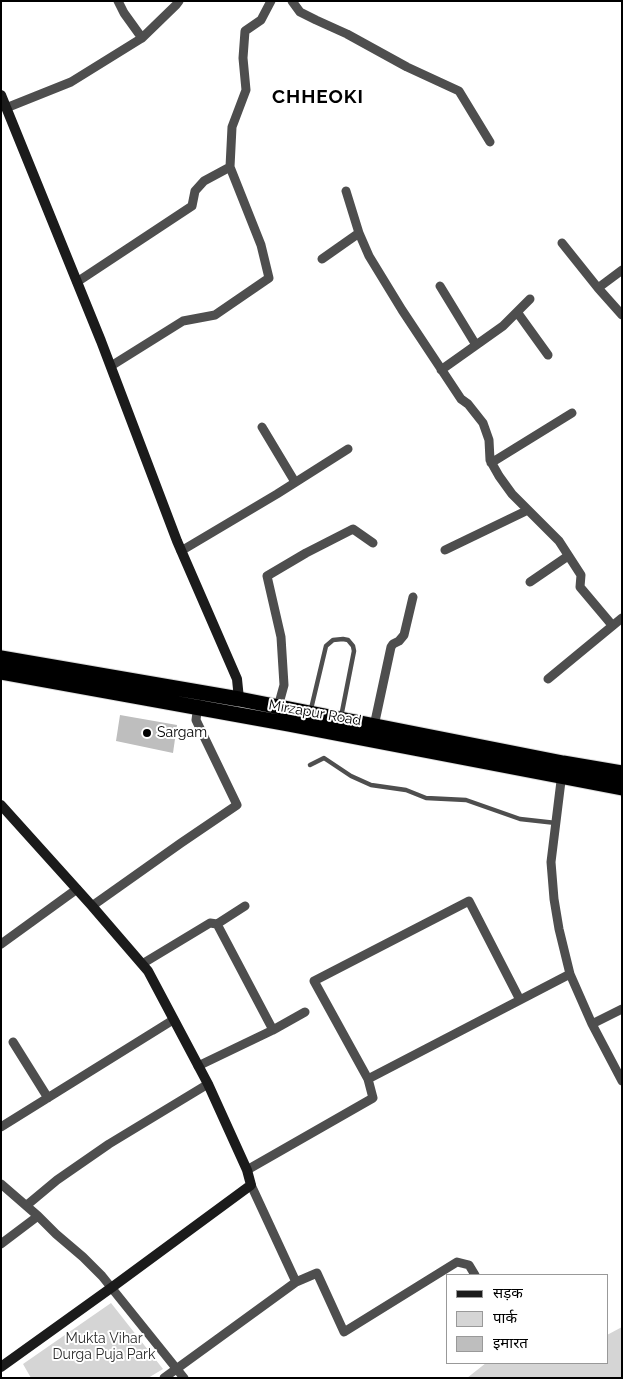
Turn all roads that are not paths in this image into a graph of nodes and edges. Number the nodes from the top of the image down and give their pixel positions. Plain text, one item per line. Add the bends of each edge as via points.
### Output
1 (118, 1) edge
2 (179, 1) edge
3 (272, 1) edge
4 (292, 1) edge
5 (142, 38) junction
6 (1, 95) edge
7 (6, 108) junction
8 (490, 142) dead end
9 (230, 167) junction
10 (346, 191) dead end
11 (359, 233) junction
12 (562, 243) dead end
13 (322, 258) dead end
14 (622, 270) edge
15 (76, 282) junction
16 (440, 286) dead end
17 (598, 288) junction
18 (530, 299) dead end
19 (517, 312) junction
20 (622, 315) edge
21 (476, 345) junction
22 (548, 354) dead end
23 (111, 366) junction
24 (441, 370) junction
25 (572, 413) dead end
26 (262, 428) dead end
27 (348, 449) dead end
28 (491, 463) junction
29 (295, 482) junction
30 (528, 510) junction
31 (373, 543) dead end
32 (445, 550) dead end
33 (181, 551) junction
34 (568, 556) junction
35 (530, 582) dead end
36 (413, 597) dead end
37 (622, 618) edge
38 (612, 626) junction
39 (1, 658) edge
40 (1, 672) edge
41 (548, 679) dead end
42 (239, 699) junction
43 (199, 701) junction
44 (278, 707) junction
45 (310, 713) junction
46 (341, 719) junction
47 (374, 726) junction
48 (310, 765) dead end
49 (562, 770) junction
50 (622, 772) edge
51 (622, 788) edge
52 (1, 805) edge
53 (556, 823) junction
54 (78, 889) junction
55 (92, 906) junction
56 (245, 906) dead end
57 (217, 924) junction
58 (1, 944) edge
59 (142, 964) junction
60 (570, 974) junction
61 (520, 1000) junction
62 (622, 1009) edge
63 (305, 1012) dead end
64 (173, 1020) junction
65 (592, 1024) junction
66 (272, 1030) junction
67 (13, 1042) dead end
68 (198, 1066) junction
69 (368, 1079) junction
70 (622, 1081) edge
71 (208, 1084) junction
72 (48, 1098) junction
73 (1, 1127) edge
74 (247, 1170) junction
75 (1, 1184) edge
76 (251, 1185) junction
77 (27, 1205) junction
78 (38, 1216) junction
79 (1, 1244) edge
80 (474, 1274) edge
81 (296, 1282) junction
82 (111, 1288) junction
83 (1, 1367) edge
84 (176, 1369) junction
85 (164, 1378) edge
86 (184, 1378) edge

1 - 5 street
2 - 5 street
3 - 9 street via 261,20 245,31 242,58 246,90 232,127
4 - 8 street via 300,12 459,91
5 - 7 street via 70,82
6 - 7 street
7 - 15 street
9 - 15 street via 204,181 196,191 192,206
9 - 23 street via 261,245 269,278 215,315 183,321
10 - 11 street
11 - 13 street
11 - 24 street via 392,295
12 - 17 street
14 - 17 street
15 - 23 street
16 - 21 street
17 - 20 street
18 - 19 street
19 - 21 street
19 - 22 street
21 - 24 street
23 - 33 street
24 - 28 street via 483,423 489,440
25 - 28 street
26 - 29 street
27 - 29 street
28 - 30 street via 512,494
29 - 33 street
30 - 32 street
30 - 34 street
31 - 44 street via 354,529 267,576 281,638 284,685
33 - 42 street via 237,679
34 - 35 street
34 - 38 street via 581,575 580,587
36 - 47 street via 404,635 391,647
37 - 38 street
38 - 41 street
39 - 43 highway, Mirzapur Road
40 - 43 highway, Mirzapur Road
42 - 43 highway, Mirzapur Road
42 - 44 highway, Mirzapur Road
43 - 49 highway, Mirzapur Road via 434,751
43 - 55 street via 196,720 238,805
44 - 45 highway, Mirzapur Road
45 - 46 highway, Mirzapur Road
45 - 46 lane via 324,650 333,640 343,639 351,643 354,651
46 - 47 highway, Mirzapur Road
47 - 49 highway, Mirzapur Road
48 - 53 lane via 324,758 372,785 406,790 426,798 466,800 520,819
49 - 50 highway, Mirzapur Road
49 - 51 highway, Mirzapur Road
49 - 53 street
52 - 54 street
53 - 60 street via 551,862 554,899
54 - 55 street
54 - 58 street
55 - 59 street
56 - 57 street
57 - 59 street via 210,923
57 - 66 street
59 - 64 street
60 - 61 street
60 - 65 street
61 - 69 street
61 - 69 street via 469,901 314,981
62 - 65 street
63 - 66 street
64 - 68 street
64 - 72 street
65 - 70 street
66 - 68 street
67 - 72 street
68 - 71 street
69 - 74 street via 373,1098
71 - 74 street
71 - 77 street via 109,1144
72 - 73 street
74 - 76 street
75 - 77 street
76 - 81 street
76 - 82 street
77 - 78 street
78 - 79 street
78 - 82 street via 83,1256
80 - 81 street via 469,1265 457,1262 344,1332 317,1273
81 - 84 street
82 - 83 street
82 - 84 street
84 - 85 street
84 - 86 street

